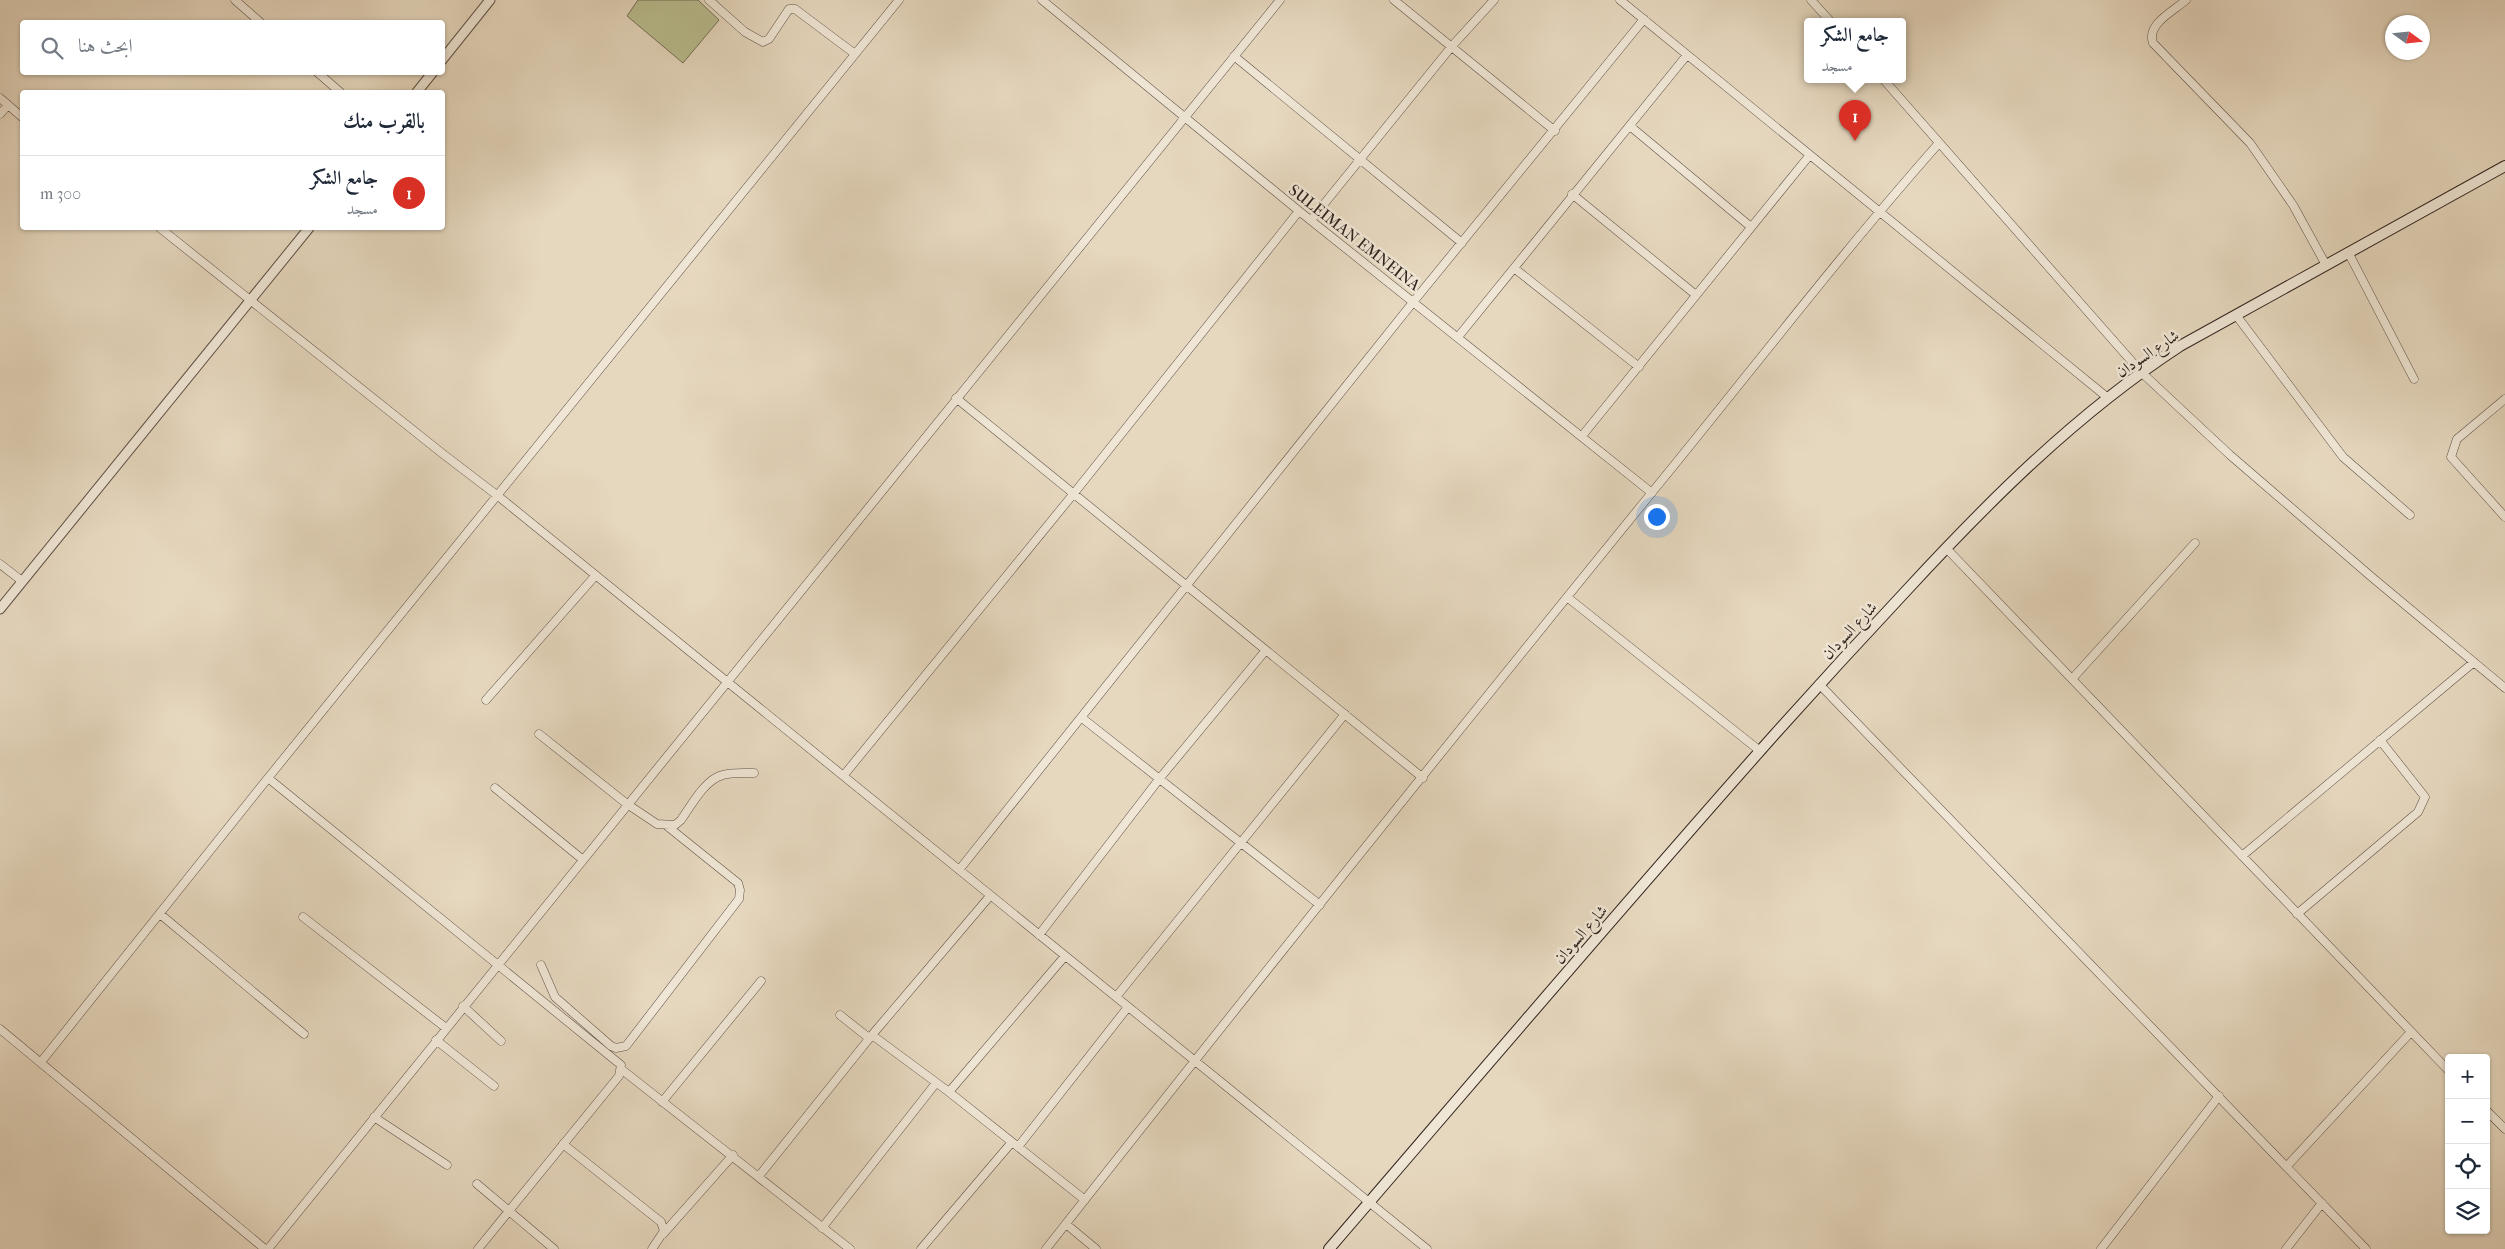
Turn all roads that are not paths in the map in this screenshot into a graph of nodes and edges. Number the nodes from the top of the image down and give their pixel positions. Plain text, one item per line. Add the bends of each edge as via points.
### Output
1 (236, 0) edge
2 (490, 0) edge
3 (709, 0) edge
4 (899, 0) edge
5 (1042, 0) edge
6 (1280, 0) edge
7 (1394, 0) edge
8 (1494, 0) edge
9 (1620, 0) edge
10 (1811, 0) edge
11 (2186, 0) edge
12 (1827, 18) edge
13 (1644, 19) junction
14 (258, 20) edge
15 (1452, 46) junction
16 (855, 54) junction
17 (1687, 55) junction
18 (445, 56) edge
19 (1234, 56) junction
20 (320, 75) edge
21 (431, 75) edge
22 (1887, 83) edge
23 (338, 90) edge
24 (419, 90) edge
25 (0, 98) edge
26 (8, 105) junction
27 (0, 114) edge
28 (20, 115) edge
29 (1185, 116) junction
30 (1630, 126) junction
31 (1555, 130) junction
32 (1939, 143) junction
33 (1809, 156) junction
34 (1359, 158) junction
35 (2505, 166) edge
36 (1572, 194) junction
37 (1879, 210) junction
38 (1299, 211) junction
39 (1311, 220) junction
40 (1751, 227) junction
41 (163, 230) edge
42 (307, 230) edge
43 (1462, 243) junction
44 (2348, 252) junction
45 (2326, 265) junction
46 (1514, 268) junction
47 (1696, 295) junction
48 (252, 299) junction
49 (1414, 301) junction
50 (2236, 315) junction
51 (1458, 337) junction
52 (1639, 367) junction
53 (2141, 372) junction
54 (2414, 379) dead end
55 (956, 398) junction
56 (2108, 398) junction
57 (2505, 399) edge
58 (1582, 436) junction
59 (1075, 492) junction
60 (1652, 493) junction
61 (498, 496) junction
62 (2410, 515) dead end
63 (2505, 517) edge
64 (2195, 543) dead end
65 (1946, 548) junction
66 (0, 564) edge
67 (595, 576) junction
68 (22, 581) junction
69 (1188, 584) junction
70 (1567, 597) junction
71 (0, 609) edge
72 (1266, 650) junction
73 (2474, 662) junction
74 (2072, 679) junction
75 (727, 680) junction
76 (1819, 684) junction
77 (2505, 688) edge
78 (486, 700) dead end
79 (1346, 714) junction
80 (1082, 718) junction
81 (539, 734) dead end
82 (2380, 740) junction
83 (1760, 751) junction
84 (754, 773) dead end
85 (844, 775) junction
86 (268, 778) junction
87 (1160, 778) junction
88 (1423, 778) junction
89 (495, 788) dead end
90 (627, 804) junction
91 (667, 826) junction
92 (1242, 842) junction
93 (2242, 856) junction
94 (582, 859) junction
95 (959, 870) junction
96 (990, 896) junction
97 (1320, 905) junction
98 (160, 914) junction
99 (2297, 914) junction
100 (304, 917) dead end
101 (1040, 935) junction
102 (1065, 956) junction
103 (497, 964) junction
104 (541, 965) dead end
105 (761, 981) dead end
106 (1116, 997) junction
107 (463, 1006) junction
108 (1128, 1007) junction
109 (840, 1015) dead end
110 (446, 1028) junction
111 (0, 1029) edge
112 (2411, 1032) junction
113 (304, 1034) dead end
114 (870, 1037) junction
115 (436, 1040) junction
116 (501, 1041) dead end
117 (1195, 1060) junction
118 (41, 1062) junction
119 (2445, 1067) edge
120 (621, 1069) junction
121 (936, 1083) junction
122 (494, 1086) dead end
123 (949, 1092) junction
124 (2219, 1096) junction
125 (662, 1102) junction
126 (2490, 1114) edge
127 (374, 1117) junction
128 (2505, 1129) edge
129 (563, 1144) junction
130 (1015, 1144) junction
131 (732, 1156) junction
132 (447, 1165) dead end
133 (2287, 1166) junction
134 (759, 1176) junction
135 (476, 1184) dead end
136 (1085, 1200) junction
137 (1368, 1203) junction
138 (2322, 1203) junction
139 (509, 1210) junction
140 (1066, 1224) junction
141 (822, 1228) junction
142 (663, 1234) junction
143 (266, 1249) edge
144 (478, 1249) edge
145 (554, 1249) edge
146 (652, 1249) edge
147 (850, 1249) edge
148 (921, 1249) edge
149 (1046, 1249) edge
150 (1096, 1249) edge
151 (1329, 1249) edge
152 (1427, 1249) edge
153 (2101, 1249) edge
154 (2286, 1249) edge
155 (2366, 1249) edge

1 - 14 street
2 - 18 street
3 - 16 street via 745,32 763,42 770,39 789,9 795,9
4 - 16 street
5 - 29 street, SULEIMAN EMNEINA
6 - 19 street
7 - 15 street
8 - 15 street
9 - 13 street
10 - 12 street
11 - 45 street via 2153,28 2150,35 2153,43 2250,144 2293,205
13 - 17 street
13 - 31 street
15 - 31 street
15 - 34 street
16 - 61 street
17 - 30 street
17 - 33 street
19 - 29 street
19 - 34 street
20 - 23 street
21 - 24 street
22 - 32 street
25 - 26 street
26 - 27 street
26 - 28 street
29 - 38 street, SULEIMAN EMNEINA
29 - 55 street
30 - 36 street
30 - 40 street
31 - 43 street
32 - 37 street
32 - 53 street
33 - 37 street
33 - 40 street
34 - 39 street
34 - 43 street
35 - 44 main road, شارع السودان
36 - 46 street
36 - 47 street
37 - 56 street
37 - 60 street
38 - 39 street, SULEIMAN EMNEINA
38 - 59 street
39 - 49 street, SULEIMAN EMNEINA
40 - 47 street
41 - 48 street
42 - 48 street
43 - 49 street
44 - 45 main road, شارع السودان
44 - 54 street
45 - 50 main road, شارع السودان
46 - 51 street
46 - 52 street
47 - 52 street
48 - 61 street
48 - 68 street
49 - 51 street, SULEIMAN EMNEINA
49 - 69 street
50 - 53 main road, شارع السودان
50 - 62 street via 2343,457
51 - 58 street, SULEIMAN EMNEINA
52 - 58 street
53 - 56 main road, شارع السودان
53 - 73 street via 2230,454
55 - 59 street
55 - 75 street
56 - 65 main road, شارع السودان via 2030,464
57 - 63 street via 2457,439 2451,457
58 - 60 street, SULEIMAN EMNEINA
59 - 69 street
59 - 85 street
60 - 70 street
61 - 67 street
61 - 86 street
64 - 74 street
65 - 74 street
65 - 76 main road, شارع السودان
66 - 68 street
67 - 75 street
67 - 78 street
68 - 71 street
69 - 72 street
69 - 80 street
70 - 83 street
70 - 88 street
72 - 79 street
72 - 87 street
73 - 77 street
73 - 82 street
74 - 93 street
75 - 85 street
75 - 90 street
76 - 83 main road, شارع السودان
76 - 124 street
79 - 88 street
79 - 92 street
80 - 87 street
80 - 95 street
81 - 90 street
82 - 93 street
82 - 99 street via 2425,796 2424,803 2418,812
83 - 137 main road, شارع السودان
84 - 91 street via 718,776 675,825
85 - 95 street
86 - 98 street
86 - 103 street
87 - 92 street
87 - 101 street
88 - 97 street
89 - 94 street
90 - 91 street via 657,824
90 - 94 street
91 - 104 street via 738,883 739,899 626,1046 611,1046 554,997
92 - 97 street
92 - 106 street
93 - 99 street
94 - 103 street
95 - 96 street
96 - 101 street
96 - 114 street
97 - 117 street
98 - 113 street
98 - 118 street
99 - 112 street
100 - 110 street
101 - 102 street
102 - 106 street
102 - 123 street
103 - 107 street
103 - 120 street via 616,1061
105 - 125 street
106 - 108 street
107 - 110 street
107 - 116 street
108 - 117 street
108 - 130 street
109 - 114 street
110 - 115 street
111 - 118 street
112 - 119 street
112 - 133 street
114 - 121 street
114 - 134 street
115 - 122 street
115 - 127 street
117 - 136 street
117 - 137 street
118 - 143 street
120 - 125 street
120 - 129 street via 619,1076
121 - 123 street
121 - 141 street
123 - 130 street
124 - 133 street
124 - 153 street
125 - 131 street
126 - 128 street
127 - 132 street
127 - 143 street
129 - 139 street
129 - 142 street via 661,1222
130 - 136 street
130 - 148 street
131 - 134 street
131 - 142 street
133 - 138 street
134 - 141 street
135 - 139 street
136 - 140 street
137 - 151 main road, شارع السودان
137 - 152 street
138 - 154 street
138 - 155 street
139 - 144 street
139 - 145 street
140 - 149 street
140 - 150 street
141 - 147 street
142 - 146 street

